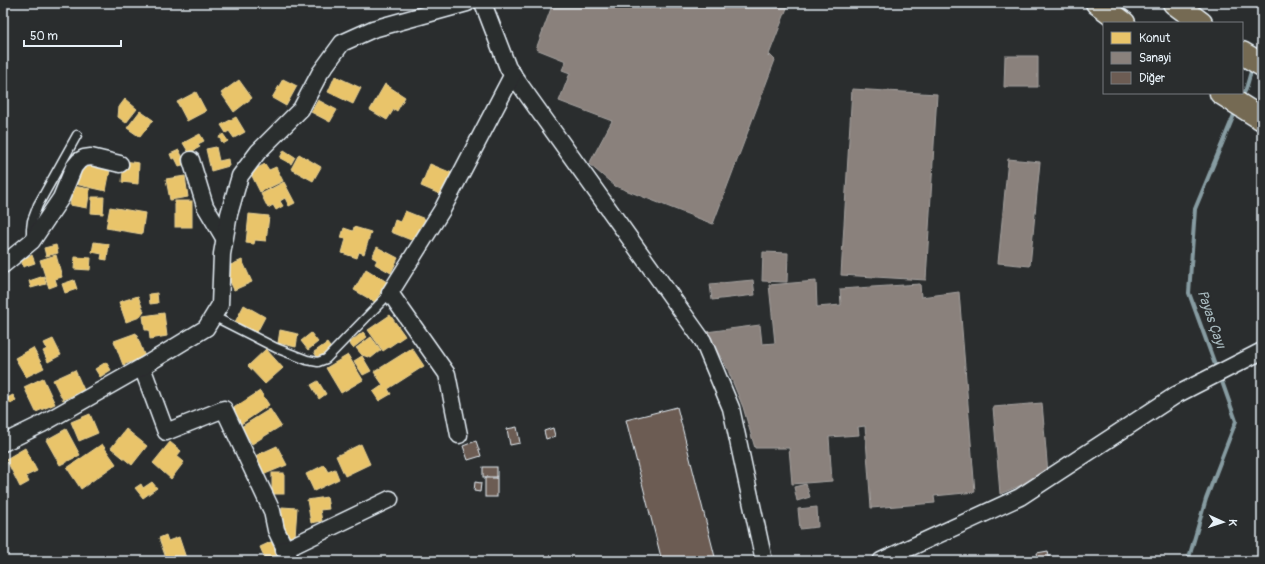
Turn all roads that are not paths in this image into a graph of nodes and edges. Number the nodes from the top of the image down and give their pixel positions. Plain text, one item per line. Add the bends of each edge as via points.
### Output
1 (467, 3) edge
2 (483, 3) edge
3 (1097, 3) edge
4 (1174, 3) edge
5 (1123, 22) edge
6 (1200, 22) edge
7 (1243, 54) edge
8 (1262, 65) edge
9 (513, 74) junction
10 (1223, 94) edge
11 (1262, 119) edge
12 (78, 135) dead end
13 (191, 160) dead end
14 (120, 164) dead end
15 (224, 238) junction
16 (32, 241) junction
17 (3, 265) edge
18 (390, 293) junction
19 (213, 316) junction
20 (1262, 351) edge
21 (142, 367) junction
22 (459, 435) dead end
23 (3, 442) edge
24 (390, 499) dead end
25 (288, 556) edge
26 (764, 561) edge
27 (881, 561) edge

1 - 15 street via 373,29 342,43 320,72 301,108 258,152 240,176 228,214
2 - 9 street via 508,68
3 - 5 highway
4 - 6 highway
7 - 8 highway
9 - 18 street via 442,210
9 - 26 street via 703,341 732,408
10 - 11 highway
12 - 16 lane via 38,206 32,220
13 - 15 street via 205,206
14 - 16 street via 91,157 79,161 74,167 62,198
15 - 19 street via 220,305
16 - 17 street
18 - 19 lane via 321,362 307,360 276,348
18 - 22 street via 447,374
19 - 21 street via 206,328
20 - 27 street via 1176,395 1020,497
21 - 23 street via 42,424
21 - 25 street via 166,432 224,409 272,511 276,530
24 - 25 street

